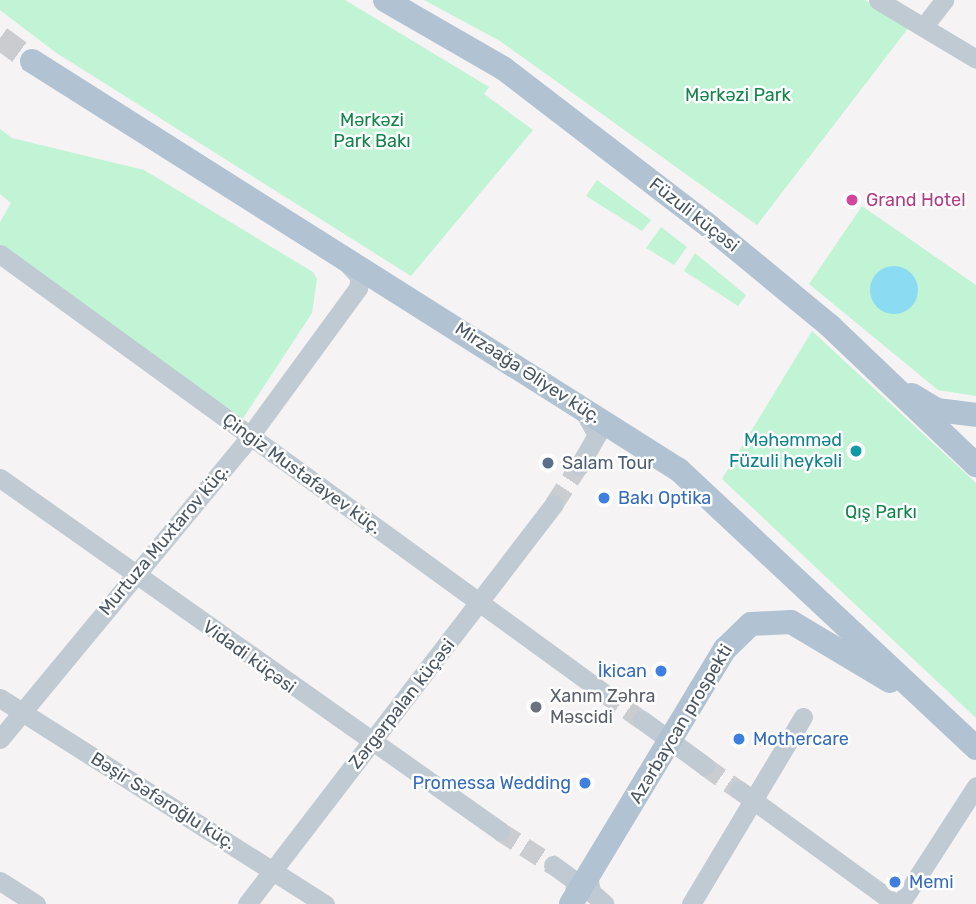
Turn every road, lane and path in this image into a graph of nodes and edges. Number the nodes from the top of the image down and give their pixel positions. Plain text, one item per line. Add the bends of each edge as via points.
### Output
1 (385, 0) edge
2 (878, 0) edge
3 (944, 0) edge
4 (924, 26) junction
5 (976, 59) edge
6 (32, 61) tunnel mouth
7 (319, 240) junction
8 (0, 254) edge
9 (860, 353) junction
10 (569, 398) junction
11 (976, 415) edge
12 (249, 436) junction
13 (579, 466) tunnel mouth
14 (976, 466) edge
15 (0, 478) edge
16 (554, 504) tunnel mouth
17 (134, 575) junction
18 (480, 603) junction
19 (604, 693) tunnel mouth
20 (0, 698) edge
21 (22, 712) junction
22 (938, 712) junction
23 (803, 717) dead end
24 (642, 720) tunnel mouth
25 (0, 739) edge
26 (671, 741) junction
27 (371, 744) junction
28 (976, 748) edge
29 (705, 766) tunnel mouth
30 (976, 786) edge
31 (746, 795) junction
32 (500, 831) tunnel mouth
33 (553, 865) tunnel mouth
34 (273, 871) junction
35 (588, 875) junction
36 (0, 881) edge
37 (573, 901) edge
38 (36, 904) edge
39 (247, 904) edge
40 (325, 904) edge
41 (605, 904) edge
42 (691, 904) edge
43 (898, 904) edge

1 - 9 main road, Füzuli küçəsi via 492,61 574,121
2 - 4 street
3 - 4 street
4 - 5 street
6 - 7 main road, Mirzəağa Əliyev küç.
7 - 10 main road, Mirzəağa Əliyev küç.
7 - 12 street, Murtuza Muxtarov küç. via 356,271 360,283
8 - 12 street, Çingiz Mustafayev küç.
9 - 11 main road via 923,402
9 - 14 main road, Füzuli küçəsi
10 - 13 street via 597,432
10 - 22 main road, Mirzəağa Əliyev küç. via 698,485
12 - 17 street, Murtuza Muxtarov küç.
12 - 18 street, Çingiz Mustafayev küç.
15 - 17 street, Vidadi küçəsi
16 - 18 street, Zərgərpalan küçəsi
17 - 21 street, Murtuza Muxtarov küç.
17 - 27 street, Vidadi küçəsi
18 - 19 street, Çingiz Mustafayev küç.
18 - 27 street, Zərgərpalan küçəsi
20 - 21 street, Bəşir Səfəroğlu küç.
21 - 25 street, Murtuza Muxtarov küç.
21 - 34 street, Bəşir Səfəroğlu küç.
22 - 26 main road, Azərbaycan prospekti via 807,629 768,619 751,624 725,649
22 - 28 main road, Mirzəağa Əliyev küç.
23 - 31 street
24 - 26 street
26 - 29 street
26 - 35 main road, Azərbaycan prospekti
27 - 32 street, Vidadi küçəsi
27 - 34 street, Zərgərpalan küçəsi
30 - 43 street
31 - 42 street
31 - 43 street
33 - 37 street via 575,881
34 - 39 street, Zərgərpalan küçəsi
34 - 40 street, Bəşir Səfəroğlu küç.
35 - 37 main road, Azərbaycan prospekti
35 - 41 street via 591,892
36 - 38 street

